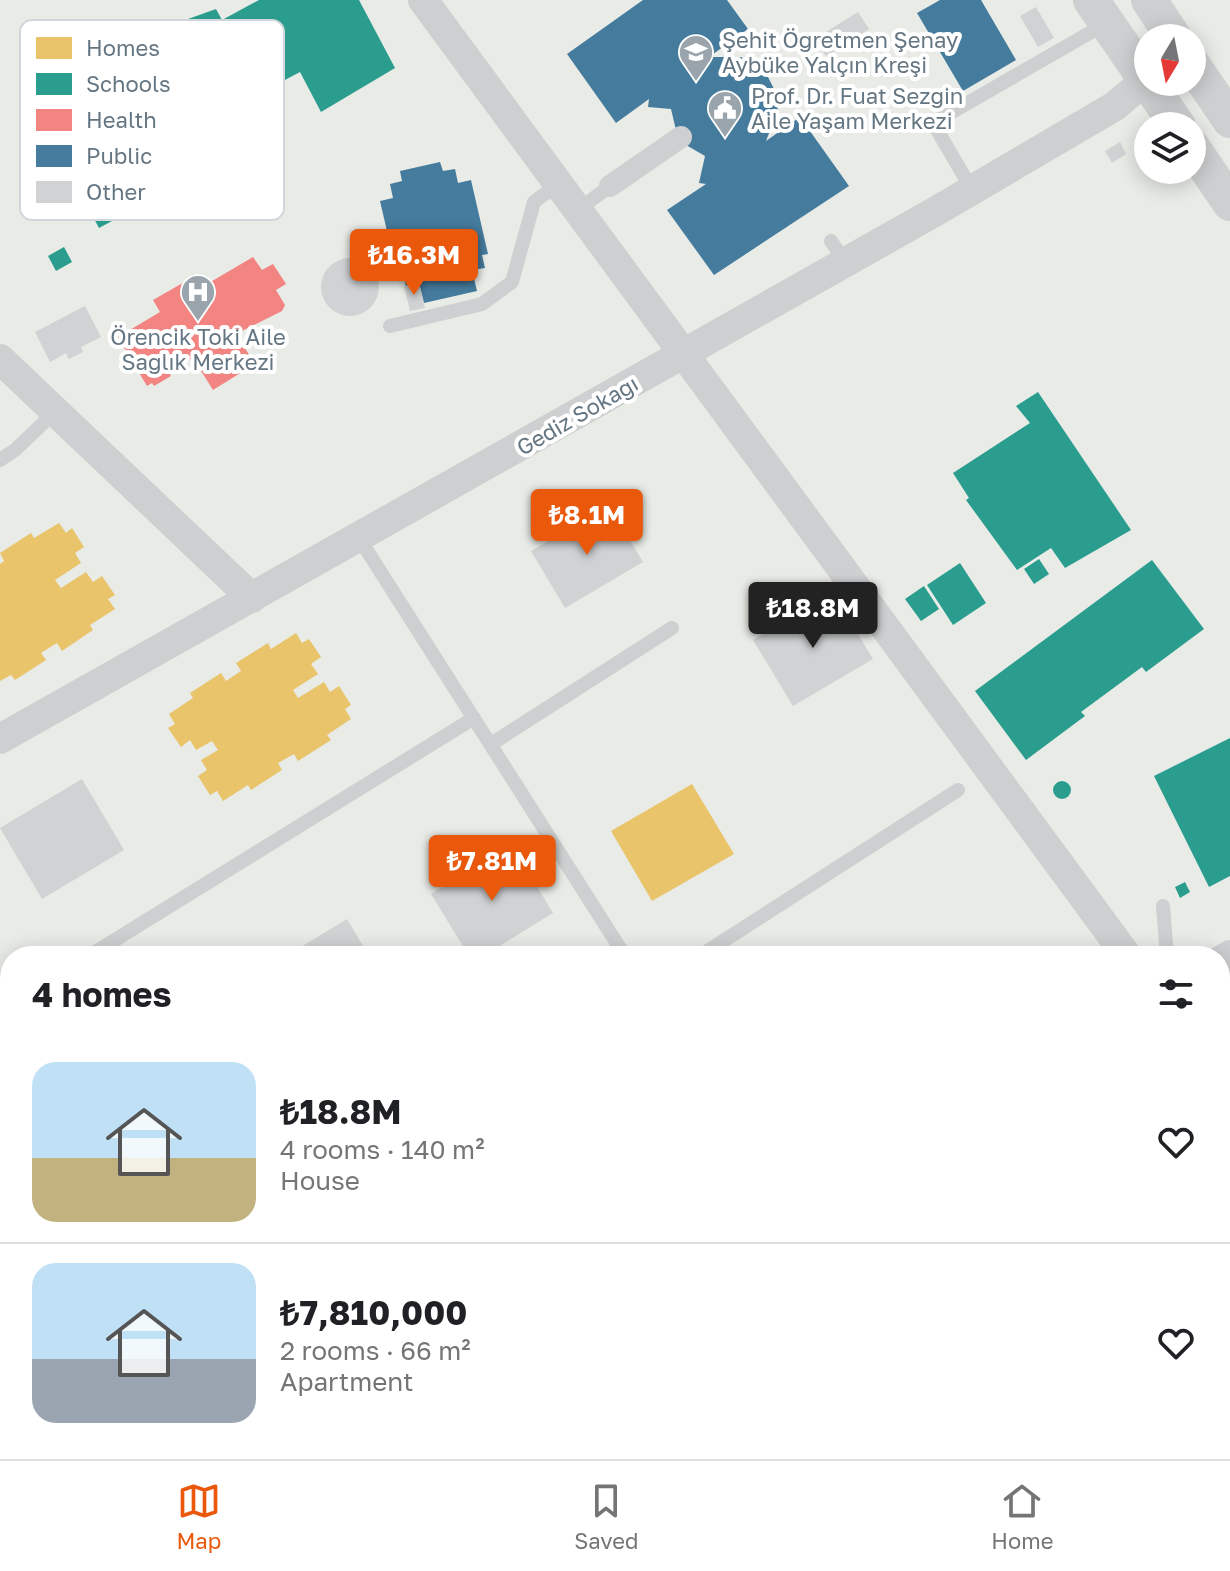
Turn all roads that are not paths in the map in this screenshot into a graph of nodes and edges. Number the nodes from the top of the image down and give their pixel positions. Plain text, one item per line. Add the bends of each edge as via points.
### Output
1 (423, 0) edge
2 (1149, 0) edge
3 (1099, 12) edge
4 (1165, 24) edge
5 (1134, 61) edge
6 (1206, 85) edge
7 (1134, 90) edge
8 (1230, 120) edge
9 (681, 137) dead end
10 (1206, 168) edge
11 (558, 184) junction
12 (610, 186) joint
13 (971, 188) junction
14 (1230, 203) edge
15 (578, 210) junction
16 (390, 326) dead end
17 (684, 355) junction
18 (0, 359) edge
19 (56, 411) junction
20 (0, 460) edge
21 (359, 538) junction
22 (252, 598) junction
23 (672, 628) dead end
24 (474, 718) junction
25 (0, 739) edge
26 (491, 744) junction
27 (958, 790) dead end
28 (1163, 906) dead end
29 (105, 946) edge
30 (619, 946) edge
31 (716, 946) edge
32 (1120, 946) edge
33 (1166, 946) edge

1 - 11 street
2 - 4 street
3 - 5 street
3 - 13 lane via 933,123
6 - 8 street
7 - 13 street, Gediz Sokağı
9 - 12 street
10 - 14 street
11 - 15 street
11 - 16 lane via 534,202 512,282 482,304
12 - 15 lane
13 - 17 street, Gediz Sokağı via 839,252
15 - 17 street via 628,263
17 - 21 street, Gediz Sokağı
17 - 32 street
18 - 19 street
19 - 20 lane
19 - 22 street
21 - 22 street, Gediz Sokağı
21 - 24 lane
22 - 25 street, Gediz Sokağı
23 - 26 lane
24 - 26 lane
24 - 29 lane
26 - 30 lane
27 - 31 lane
28 - 33 lane

